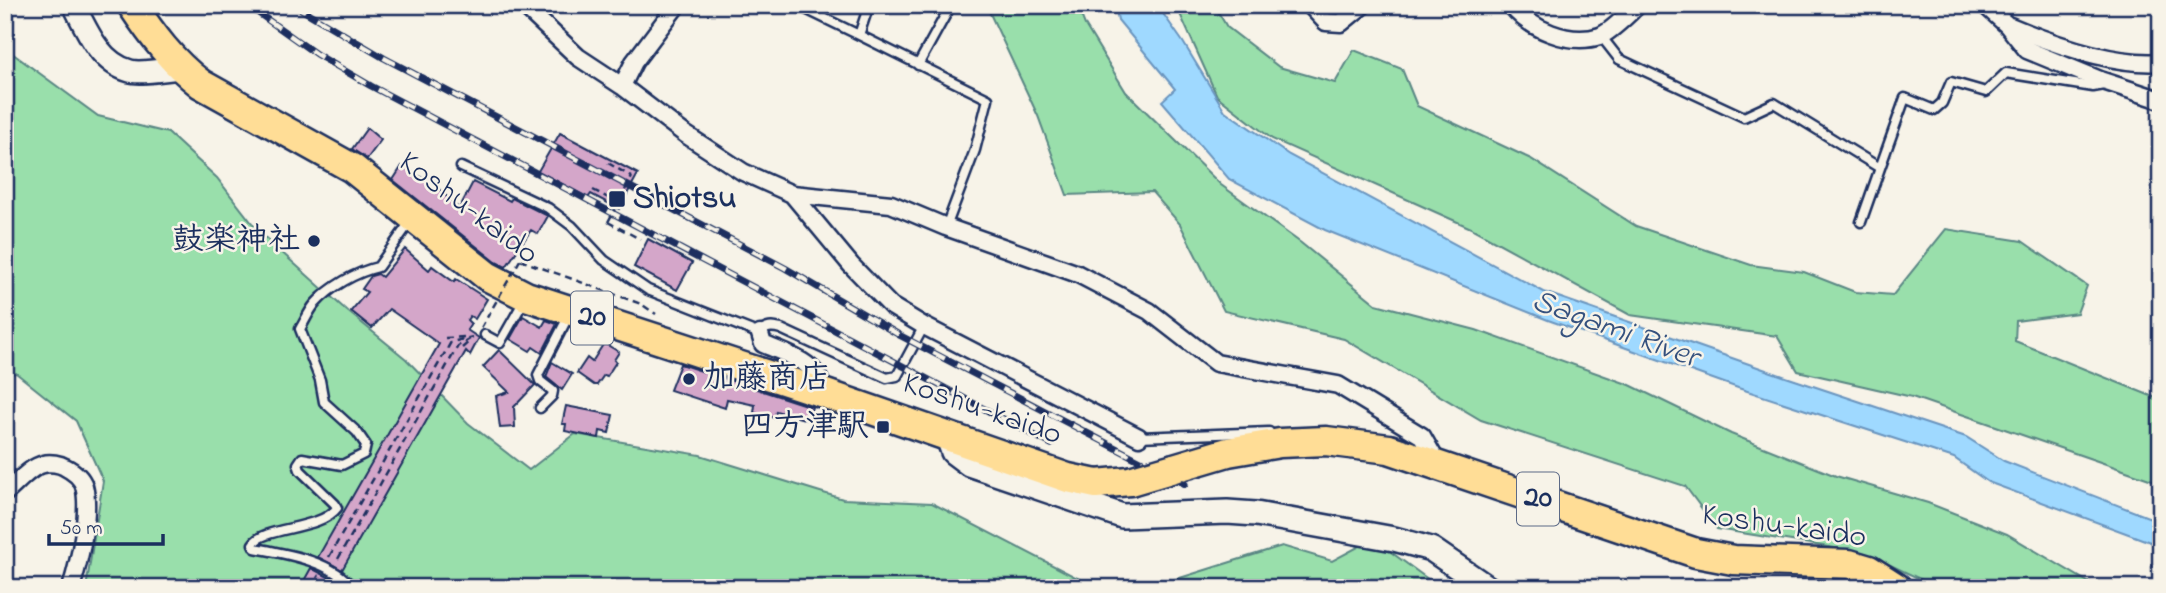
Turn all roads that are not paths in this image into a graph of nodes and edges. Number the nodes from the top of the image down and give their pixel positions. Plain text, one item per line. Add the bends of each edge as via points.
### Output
1 (74, 5) edge
2 (131, 5) edge
3 (523, 5) edge
4 (677, 5) edge
5 (797, 5) edge
6 (869, 5) edge
7 (951, 5) edge
8 (1310, 5) edge
9 (1363, 5) edge
10 (1511, 5) edge
11 (1638, 5) edge
12 (1985, 5) edge
13 (2007, 25) junction
14 (859, 35) junction
15 (1601, 36) junction
16 (2161, 62) edge
17 (918, 65) junction
18 (180, 68) junction
19 (2113, 84) junction
20 (622, 86) junction
21 (2161, 100) edge
22 (461, 167) dead end
23 (1880, 167) junction
24 (792, 194) junction
25 (414, 216) junction
26 (1861, 222) dead end
27 (946, 227) junction
28 (526, 296) junction
29 (571, 312) junction
30 (925, 326) junction
31 (481, 333) road end
32 (760, 334) junction
33 (823, 393) junction
34 (540, 408) dead end
35 (947, 435) junction
36 (1139, 436) joint
37 (1306, 442) junction
38 (1438, 464) junction
39 (5, 493) edge
40 (71, 588) edge
41 (353, 588) edge
42 (1488, 588) edge
43 (1897, 588) edge

1 - 18 street via 106,60 131,72
2 - 18 highway, Koshu-kaido / 20
3 - 20 street via 578,57
4 - 20 street via 634,62
5 - 14 lane
6 - 14 lane
7 - 17 lane
8 - 9 street via 1326,22 1341,23
10 - 15 street via 1555,37
11 - 15 street
12 - 13 street
13 - 16 street via 2053,45 2141,64
13 - 19 street via 2027,50
14 - 17 lane
15 - 23 lane via 1619,59 1744,117 1774,103
17 - 27 lane via 988,99 975,150
18 - 25 highway, Koshu-kaido / 20 via 226,99 352,168
19 - 21 street
19 - 23 lane via 2093,87 2006,73 1986,92 1951,82 1934,110 1905,98
20 - 24 street via 743,172
22 - 32 lane via 548,208 604,260 648,290
23 - 26 lane
24 - 27 street via 891,204
24 - 30 street via 891,306
25 - 28 highway, Koshu-kaido / 20 via 487,276
25 - 41 lane via 379,267 339,285 316,304 300,328 324,402 357,432 366,445 364,454 342,465 302,458 300,470 337,509 301,527 260,536 253,544 304,557 347,580
27 - 38 street via 1078,274 1149,311 1216,363 1338,385 1422,436
28 - 29 highway, Koshu-kaido / 20
28 - 31 lane via 500,343
29 - 33 highway, Koshu-kaido / 20
29 - 34 lane via 538,375 553,391
30 - 32 lane via 897,376 887,379 781,329 770,327
30 - 36 street
32 - 33 street via 763,344 806,363 818,374
33 - 35 highway, Koshu-kaido / 20
35 - 37 highway, Koshu-kaido / 20, bridge via 1083,482 1112,485 1256,446
35 - 42 main road via 953,452 969,464 1122,516 1256,514 1394,539 1431,549
36 - 37 lane via 1277,432
37 - 38 highway, Koshu-kaido / 20 via 1389,449
38 - 43 highway, Koshu-kaido / 20 via 1696,553 1733,560 1849,564 1869,570
39 - 40 street via 44,464 62,465 84,485 85,521

